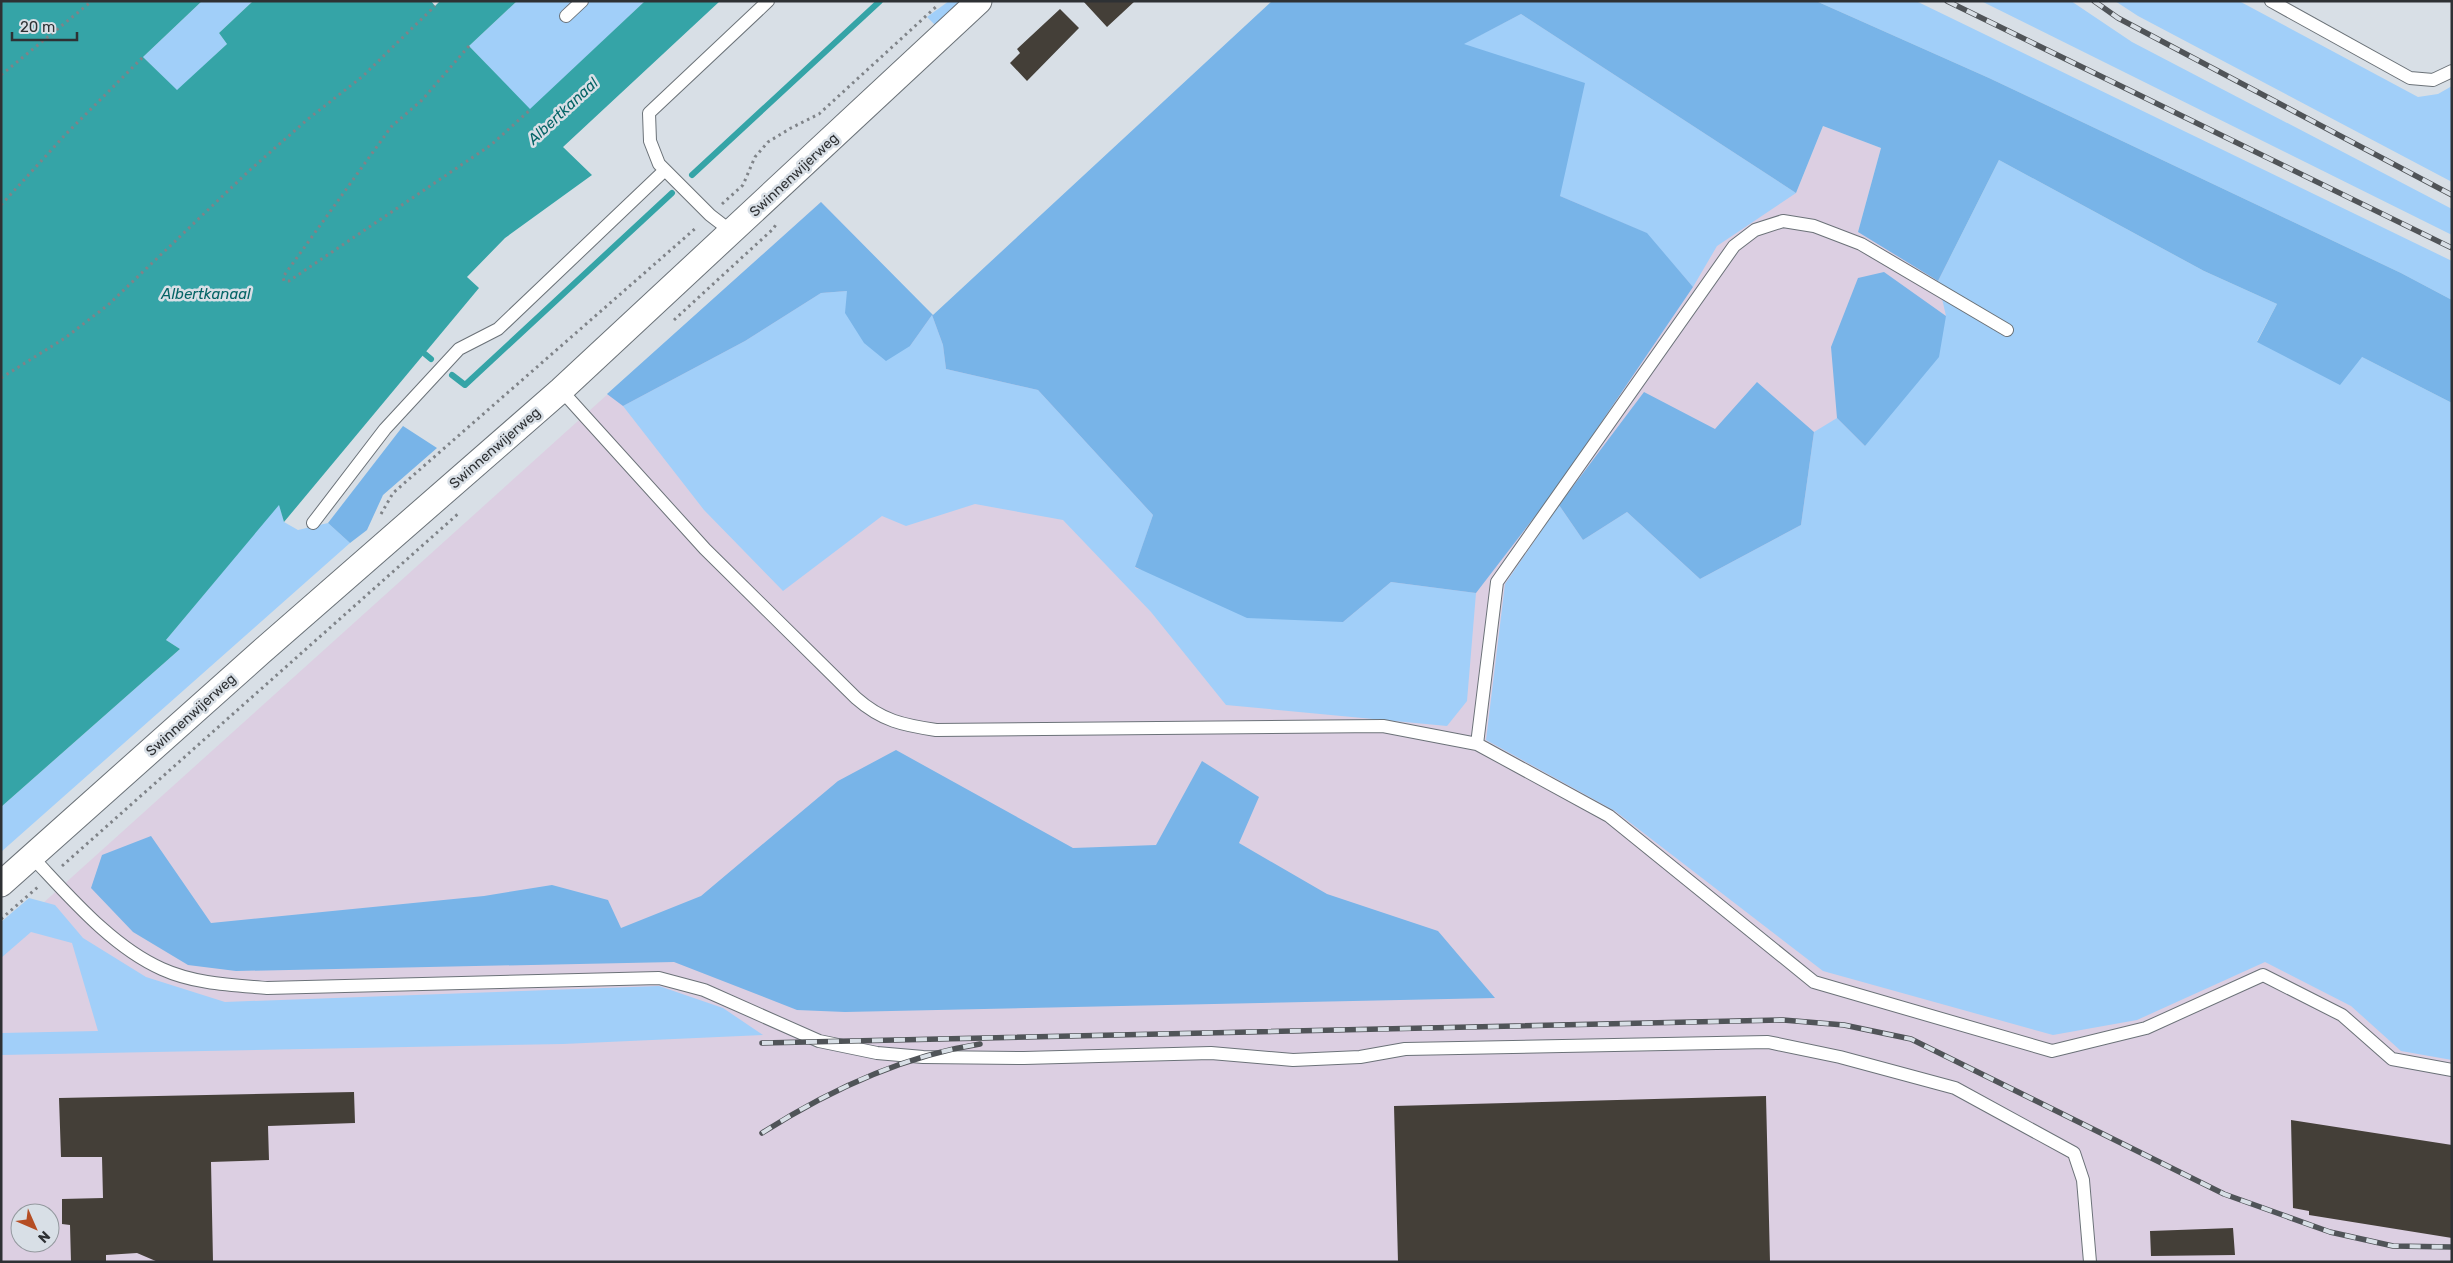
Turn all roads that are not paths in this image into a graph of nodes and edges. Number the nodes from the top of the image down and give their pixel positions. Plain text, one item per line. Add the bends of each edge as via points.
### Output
1 (582, 1) edge
2 (768, 1) edge
3 (979, 1) edge
4 (2272, 1) edge
5 (566, 16) dead end
6 (2452, 71) edge
7 (665, 170) junction
8 (732, 232) junction
9 (2006, 330) dead end
10 (561, 390) junction
11 (313, 523) dead end
12 (1477, 744) junction
13 (32, 857) junction
14 (1, 884) edge
15 (2452, 1070) edge
16 (2090, 1262) edge

1 - 5 lane
2 - 7 lane via 649,113 650,141 659,164
3 - 8 street, Swinnenwijerweg
4 - 6 lane via 2410,78 2433,80
7 - 8 lane
7 - 11 lane via 498,329 459,349 385,429
8 - 10 street, Swinnenwijerweg
9 - 12 lane via 1861,244 1814,226 1783,221 1755,230 1734,246 1497,582
10 - 12 lane via 705,549 856,698 871,711 898,724 936,730 1383,726
10 - 13 street, Swinnenwijerweg
12 - 15 lane via 1608,816 1814,982 2052,1051 2146,1028 2263,975 2342,1015 2392,1059
13 - 14 street, Swinnenwijerweg
13 - 16 lane via 75,904 120,943 162,969 211,984 267,988 659,978 704,990 819,1042 877,1053 923,1057 1211,1054 1293,1060 1360,1056 1405,1049 1768,1042 1840,1057 1955,1088 2074,1153 2083,1180

